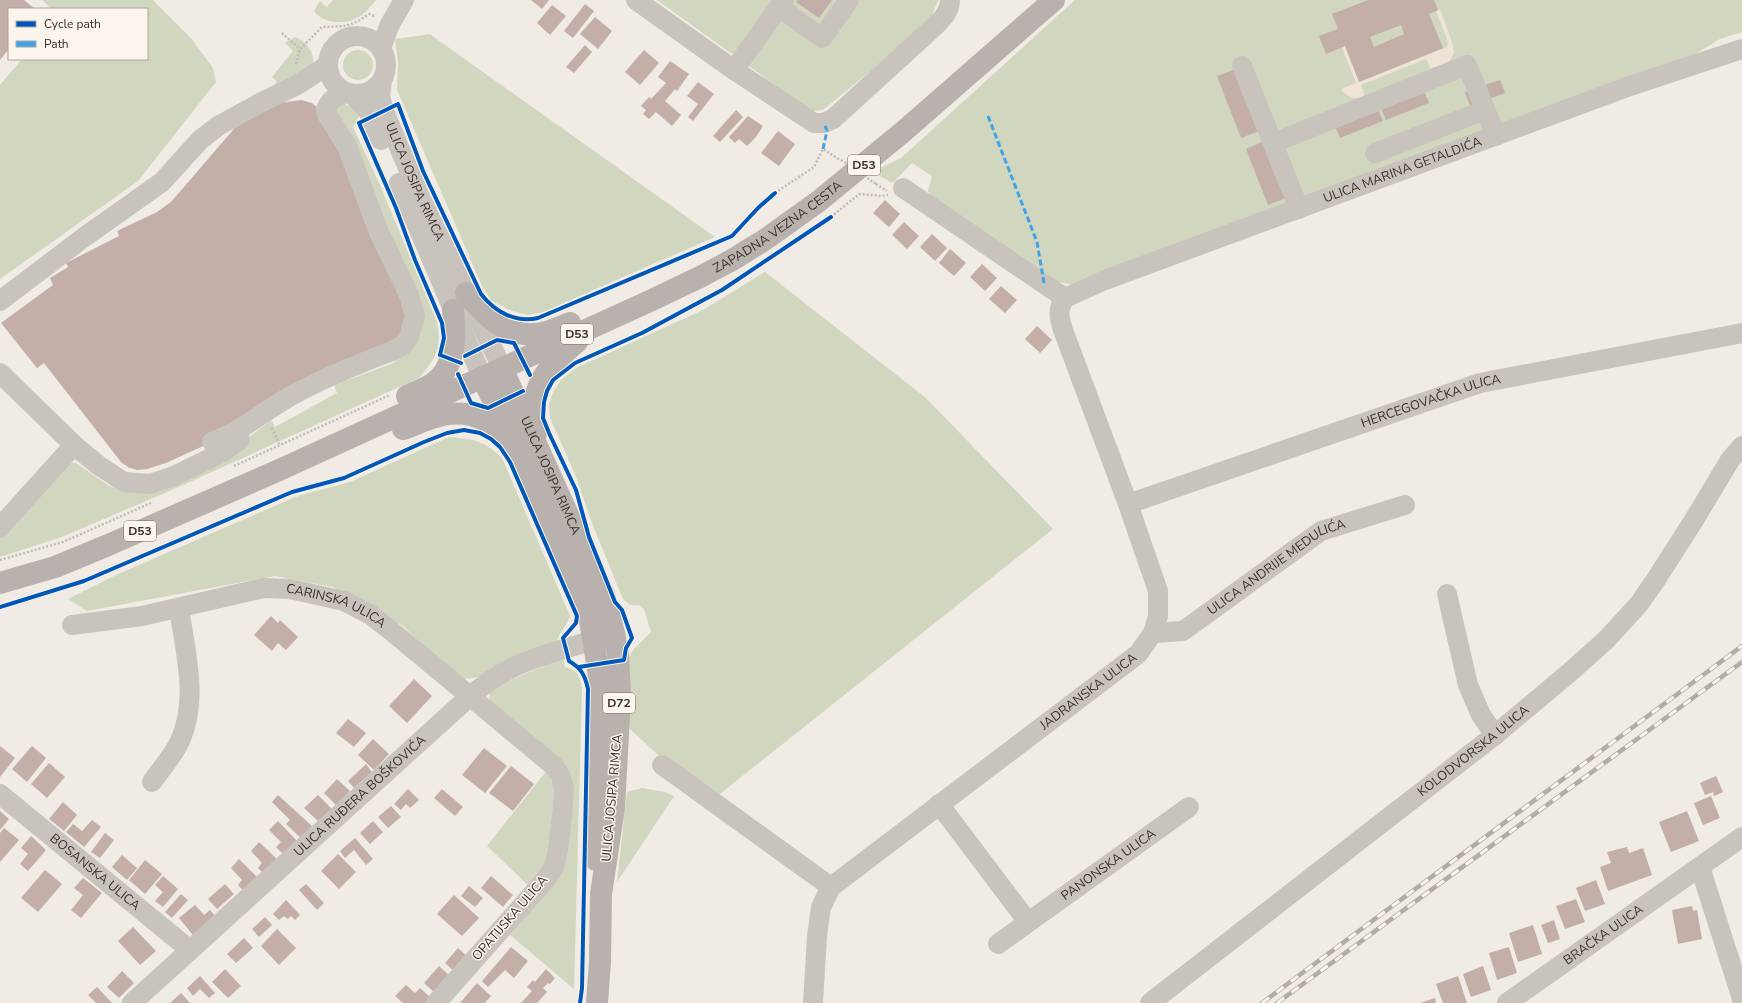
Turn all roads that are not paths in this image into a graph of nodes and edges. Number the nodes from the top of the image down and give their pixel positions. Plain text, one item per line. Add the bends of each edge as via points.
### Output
1 (396, 0) edge
2 (404, 0) edge
3 (636, 0) edge
4 (849, 0) edge
5 (950, 0) edge
6 (1054, 0) edge
7 (782, 4) edge
8 (357, 36) junction
9 (381, 49) junction
10 (1742, 49) edge
11 (328, 65) junction
12 (1242, 66) dead end
13 (734, 70) junction
14 (382, 80) junction
15 (345, 91) junction
16 (281, 94) junction
17 (1485, 110) junction
18 (1496, 136) junction
19 (1273, 142) junction
20 (1375, 153) dead end
21 (903, 188) dead end
22 (1299, 209) junction
23 (466, 293) junction
24 (1065, 298) junction
25 (652, 300) junction
26 (0, 301) edge
27 (453, 310) junction
28 (601, 323) junction
29 (1742, 333) edge
30 (0, 373) edge
31 (492, 373) junction
32 (266, 411) junction
33 (381, 424) junction
34 (360, 433) junction
35 (511, 438) junction
36 (212, 442) dead end
37 (74, 445) junction
38 (1742, 446) edge
39 (540, 454) junction
40 (1128, 504) junction
41 (1405, 505) dead end
42 (0, 527) edge
43 (0, 583) edge
44 (1448, 594) dead end
45 (178, 608) junction
46 (72, 626) dead end
47 (614, 633) junction
48 (1153, 633) junction
49 (594, 640) junction
50 (469, 696) junction
51 (1495, 735) junction
52 (662, 764) dead end
53 (152, 782) dead end
54 (0, 794) edge
55 (939, 804) junction
56 (1189, 807) dead end
57 (1742, 837) edge
58 (1700, 867) junction
59 (831, 887) junction
60 (602, 894) junction
61 (1028, 922) junction
62 (998, 944) dead end
63 (190, 950) junction
64 (1742, 999) edge
65 (132, 1003) edge
66 (436, 1003) edge
67 (596, 1003) edge
68 (813, 1003) edge
69 (1150, 1003) edge
70 (1507, 1003) edge

1 - 8 street via 372,25
2 - 9 street via 389,26
3 - 13 street
4 - 7 street via 822,38
5 - 13 street via 945,16 936,25 833,119 824,123 814,123
6 - 25 main road, ZAPADNA VEZNA CESTA / D53 via 904,131 819,201 732,260
7 - 13 street
8 - 9 street via 375,42
8 - 11 street via 344,39 337,44
9 - 14 street, ULICA JOSIPA RIMCA via 386,65
10 - 18 street, ULICA MARINA GETALDIĆA via 1627,87
11 - 15 street, ULICA JOSIPA RIMCA via 332,80
11 - 16 street
12 - 19 street
14 - 15 street via 369,92 360,94
14 - 23 street, ULICA JOSIPA RIMCA via 380,96 384,111 420,197
15 - 16 street via 324,84
15 - 27 street, ULICA JOSIPA RIMCA via 364,105 372,117
15 - 32 street via 331,100 326,110 346,146 378,230 409,295 415,316 409,337 402,345 320,380
16 - 26 street via 218,126 200,140 162,182
17 - 18 street
17 - 19 street via 1467,65
17 - 20 street
18 - 22 street, ULICA MARINA GETALDIĆA
19 - 22 street
21 - 24 street
22 - 24 street, ULICA MARINA GETALDIĆA via 1105,280
23 - 25 main road via 500,326 531,334 548,332 614,307
23 - 31 street, ULICA JOSIPA RIMCA
24 - 40 street, JADRANSKA ULICA via 1060,305 1059,314 1063,330
25 - 28 main road, ZAPADNA VEZNA CESTA / D53
27 - 31 street, ULICA JOSIPA RIMCA
27 - 33 main road via 453,345 444,370 433,384 395,404
28 - 31 main road, ZAPADNA VEZNA CESTA / D53
28 - 39 main road via 564,352 550,366 540,382 533,412
29 - 40 street, HERCEGOVAČKA ULICA via 1480,383
30 - 37 street
31 - 33 main road, D53
31 - 35 main road, ULICA JOSIPA RIMCA / D72
31 - 39 main road, ULICA JOSIPA RIMCA / D72
32 - 36 street via 230,435
32 - 37 street via 240,440 221,453 174,476 150,484 124,482
33 - 34 main road, D53
34 - 35 main road via 384,434 430,418 458,413 486,420
34 - 43 main road, D53 via 106,546 55,567
35 - 49 main road, ULICA JOSIPA RIMCA / D72 via 550,519 584,600
37 - 42 street
38 - 51 street, KOLODVORSKA ULICA via 1730,460 1639,604 1606,640
39 - 47 main road, ULICA JOSIPA RIMCA / D72 via 604,595
40 - 48 street, JADRANSKA ULICA via 1158,591 1158,616
41 - 48 street, ULICA ANDRIJE MEDULIĆA via 1321,531 1183,631
44 - 51 street via 1468,685 1481,715
45 - 46 street, CARINSKA ULICA
45 - 50 street, CARINSKA ULICA via 264,588 290,589 344,602 371,615
45 - 53 street via 190,684 190,705 180,742
47 - 49 street, ULICA RUĐERA BOŠKOVIĆA
47 - 60 main road, ULICA JOSIPA RIMCA / D72 via 620,676 618,736 614,808
48 - 55 street, JADRANSKA ULICA via 1138,654
49 - 50 street, ULICA RUĐERA BOŠKOVIĆA via 511,668
49 - 60 main road, ULICA JOSIPA RIMCA / D72 via 600,682 596,844 597,870
50 - 63 street, ULICA RUĐERA BOŠKOVIĆA
50 - 66 street, OPATIJSKA ULICA via 555,766 564,789 562,816 554,867
51 - 69 street, KOLODVORSKA ULICA
52 - 59 street
54 - 63 street, BOSANSKA ULICA
55 - 59 street, JADRANSKA ULICA
55 - 61 street
56 - 61 street, PANONSKA ULICA
57 - 58 street, BRAČKA ULICA
58 - 64 street
58 - 70 street, BRAČKA ULICA
59 - 68 street, JADRANSKA ULICA via 821,907
60 - 67 main road, ULICA JOSIPA RIMCA / D72
61 - 62 street, PANONSKA ULICA
63 - 65 street, ULICA RUĐERA BOŠKOVIĆA

